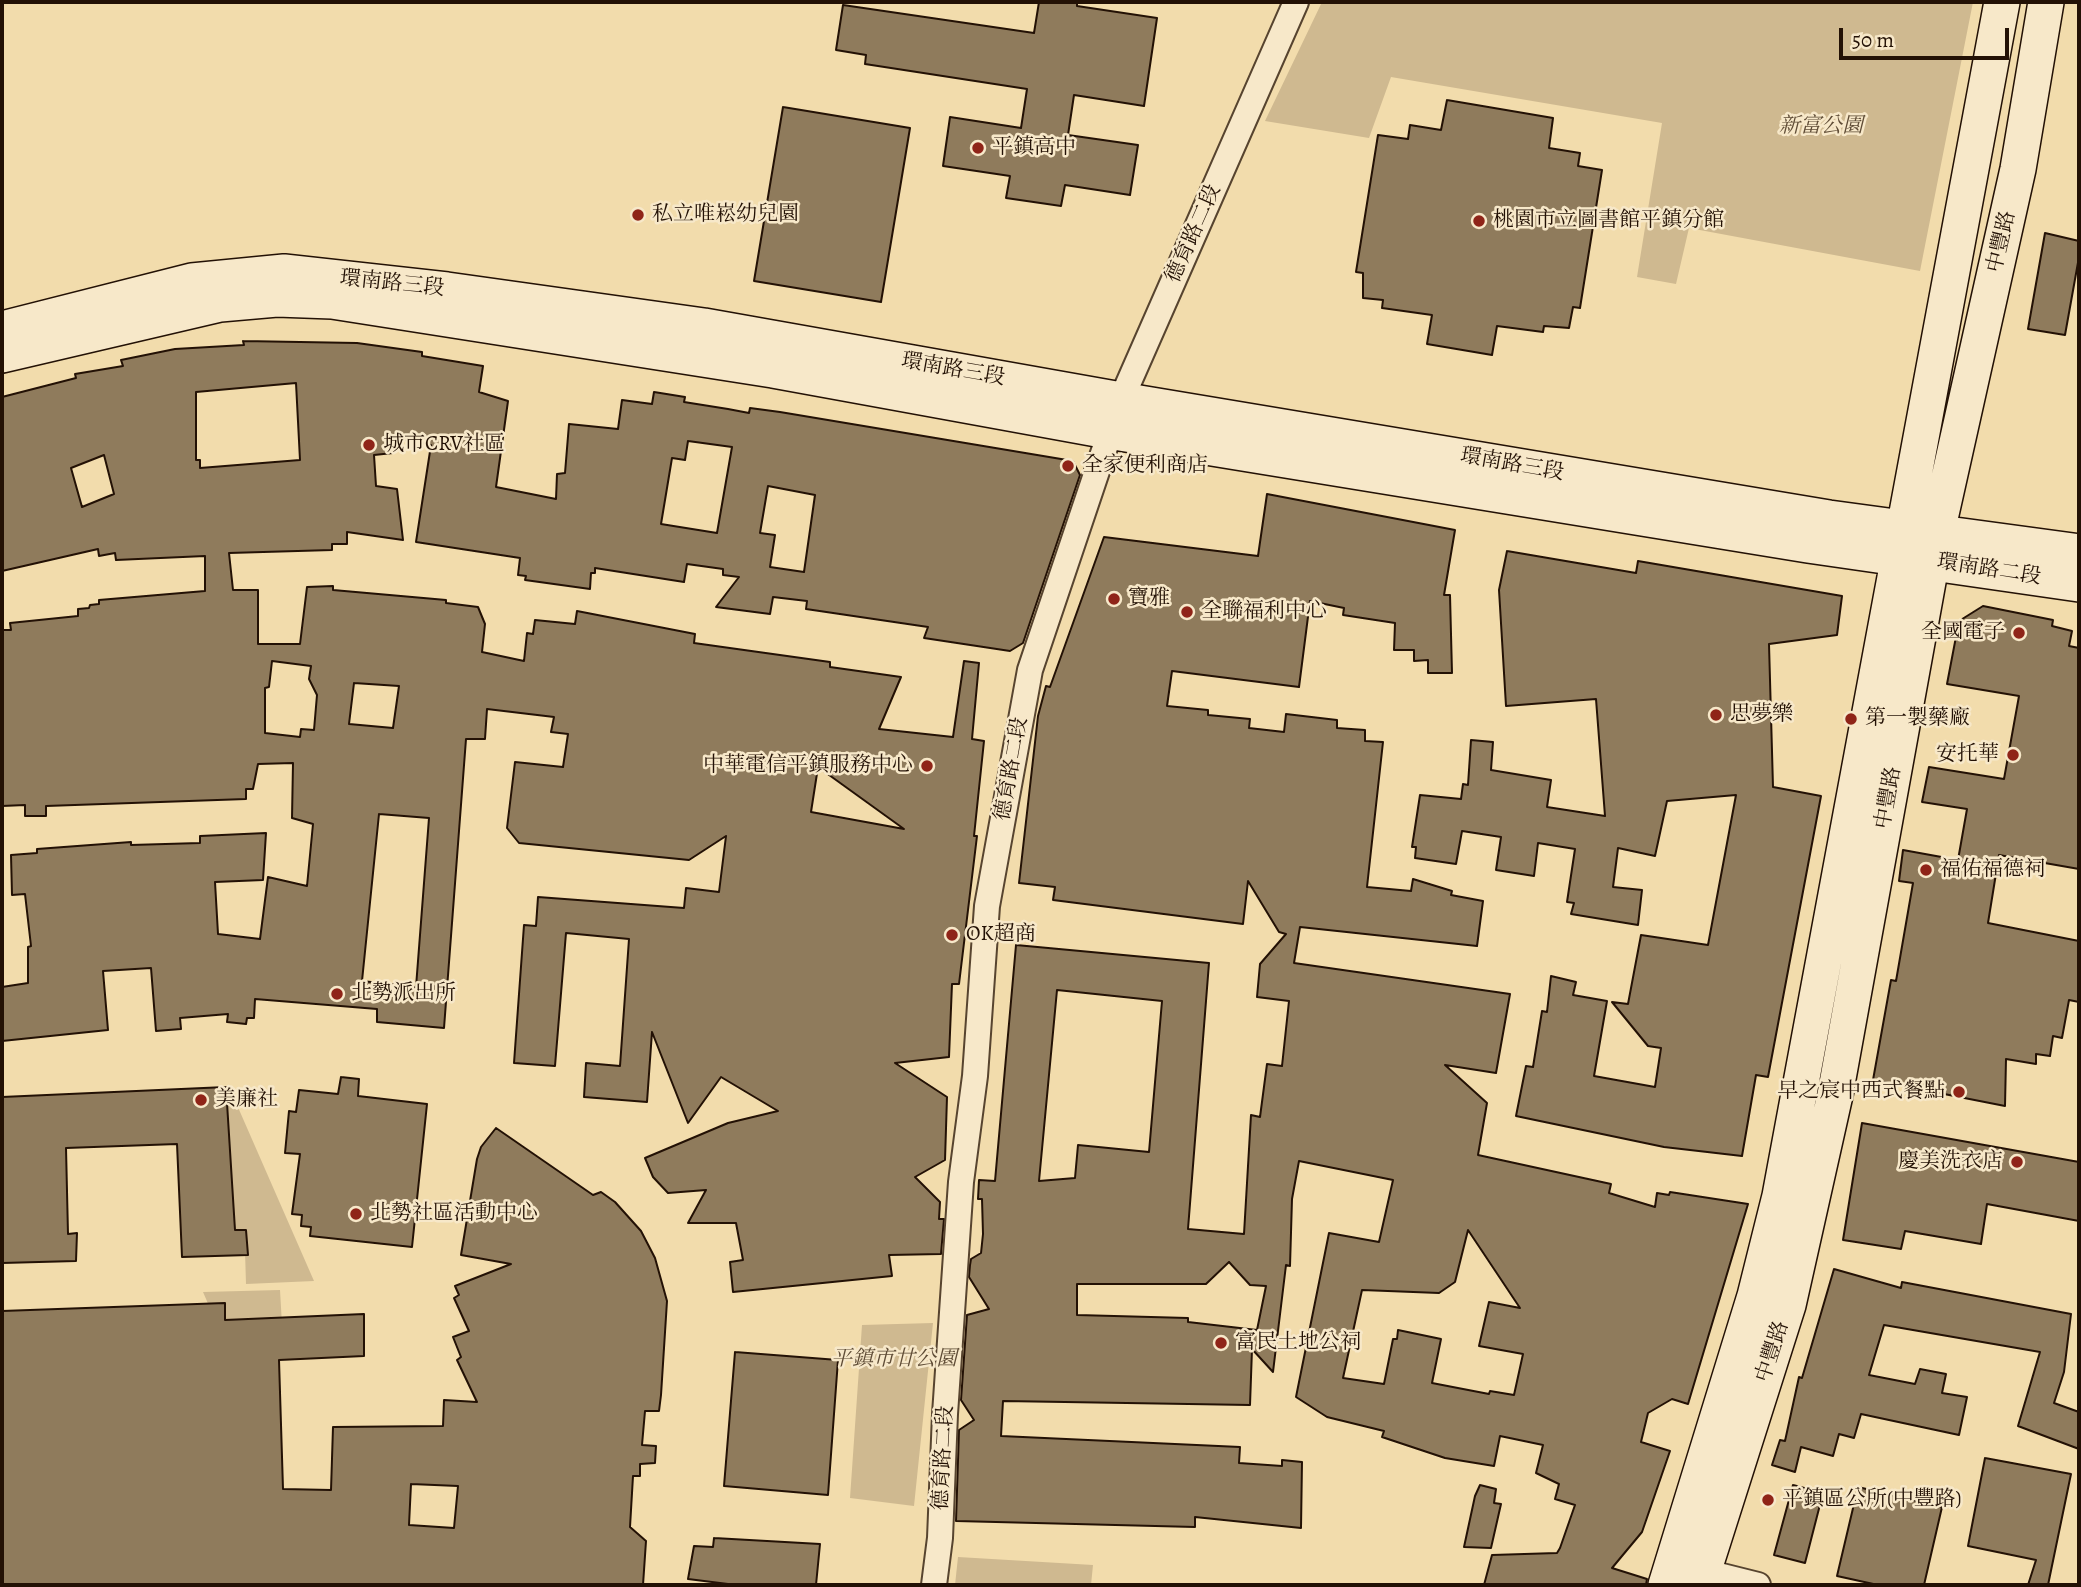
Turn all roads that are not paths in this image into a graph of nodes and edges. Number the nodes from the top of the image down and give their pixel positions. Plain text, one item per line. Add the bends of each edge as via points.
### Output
1 (1296, 2) edge
2 (2002, 2) edge
3 (2046, 2) edge
4 (1988, 70) junction
5 (2032, 78) junction
6 (2, 329) edge
7 (2, 355) edge
8 (1115, 416) junction
9 (1918, 544) junction
10 (2079, 552) edge
11 (2079, 584) edge
12 (1685, 1576) edge
13 (934, 1585) edge
14 (1758, 1585) edge

1 - 8 street, 德育路二段
2 - 4 main road, 中豐路
3 - 5 main road, 中豐路
4 - 5 main road
4 - 9 main road, 中豐路
5 - 9 main road, 中豐路 via 2018,169
6 - 8 main road, 環南路三段 via 192,281 284,272 447,289 705,326
7 - 8 main road, 環南路三段 via 220,304 332,301 759,368
8 - 9 main road, 環南路三段 via 1829,519
8 - 13 street, 德育路二段 via 1030,670 987,906 975,1076 961,1182
9 - 10 main road, 環南路二段
9 - 11 main road, 環南路二段
9 - 12 main road, 中豐路 via 1780,1196
12 - 14 street

